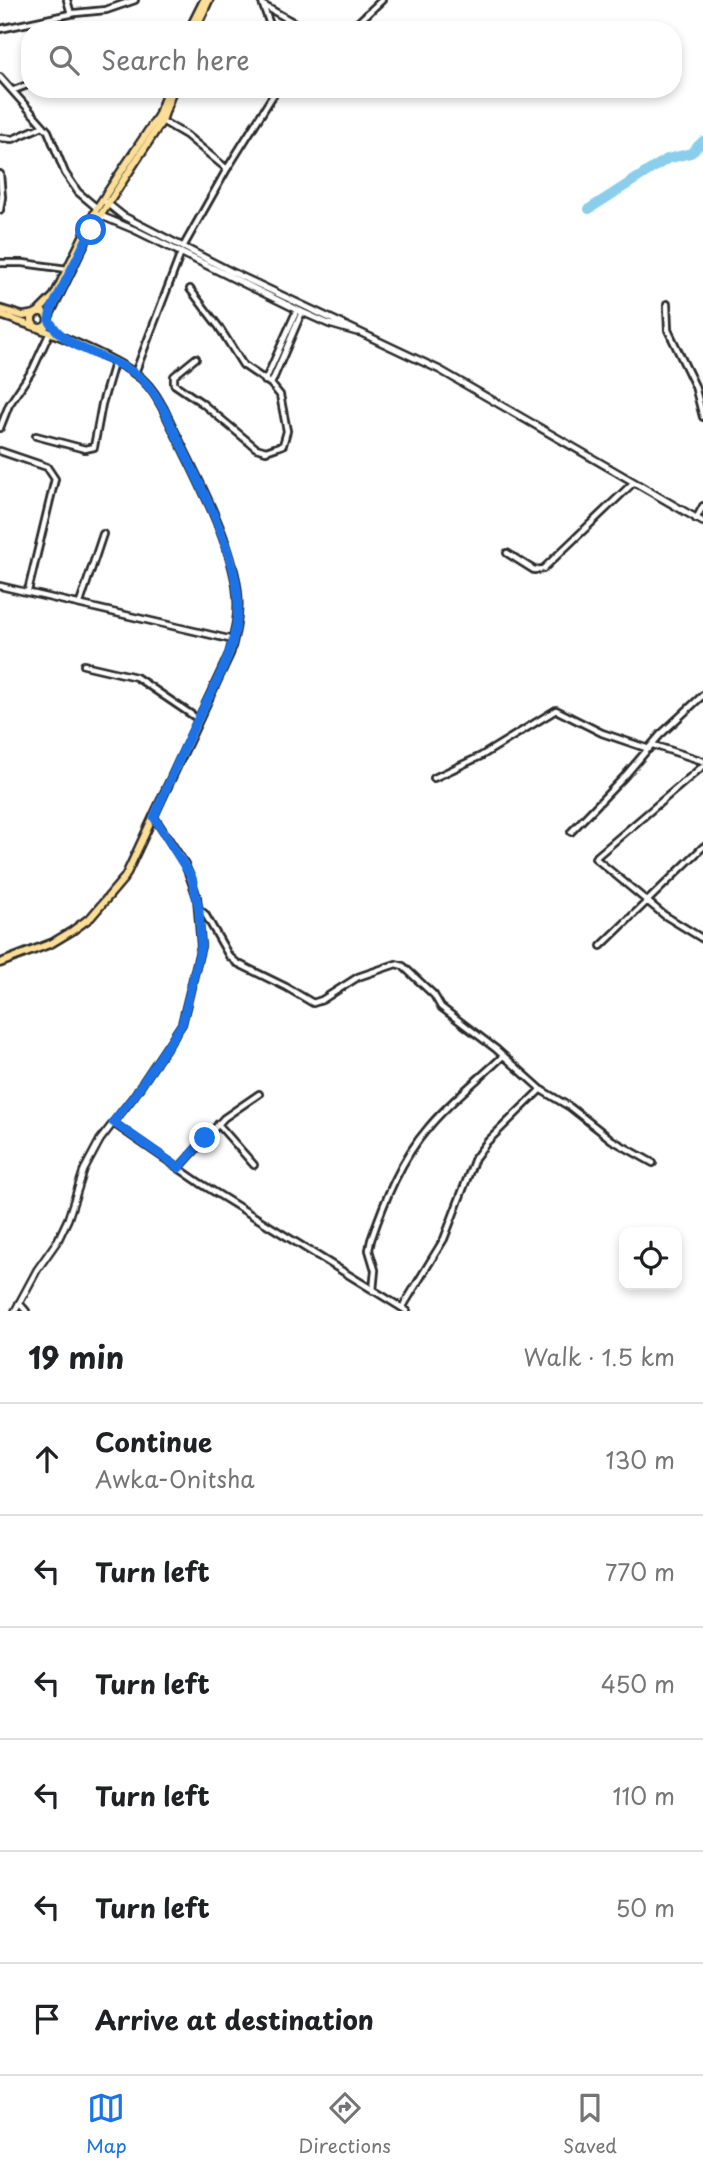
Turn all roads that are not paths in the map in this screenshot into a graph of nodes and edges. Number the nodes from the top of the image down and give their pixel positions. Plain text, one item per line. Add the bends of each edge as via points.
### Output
1 (67, 0) edge
2 (135, 0) edge
3 (204, 0) edge
4 (209, 0) edge
5 (382, 0) edge
6 (262, 2) edge
7 (71, 14) junction
8 (38, 21) edge
9 (194, 21) edge
10 (199, 21) edge
11 (269, 21) edge
12 (293, 21) edge
13 (360, 21) edge
14 (21, 25) edge
15 (0, 29) edge
16 (0, 78) edge
17 (21, 87) edge
18 (13, 90) junction
19 (166, 98) edge
20 (168, 98) edge
21 (270, 98) edge
22 (162, 121) junction
23 (43, 126) junction
24 (0, 138) edge
25 (227, 169) junction
26 (0, 174) edge
27 (105, 202) junction
28 (0, 210) edge
29 (97, 213) junction
30 (182, 250) junction
31 (0, 263) edge
32 (68, 269) junction
33 (190, 289) dead end
34 (667, 304) dead end
35 (0, 309) edge
36 (300, 311) junction
37 (36, 313) junction
38 (0, 315) edge
39 (49, 319) junction
40 (37, 328) junction
41 (50, 332) junction
42 (367, 334) junction
43 (62, 336) junction
44 (196, 358) dead end
45 (114, 363) junction
46 (134, 373) junction
47 (265, 381) junction
48 (271, 384) junction
49 (703, 417) edge
50 (0, 428) edge
51 (36, 436) dead end
52 (0, 451) edge
53 (633, 483) junction
54 (703, 506) edge
55 (696, 519) junction
56 (703, 523) edge
57 (103, 534) dead end
58 (507, 553) dead end
59 (0, 586) edge
60 (28, 592) junction
61 (80, 603) junction
62 (233, 640) junction
63 (84, 665) dead end
64 (703, 695) edge
65 (198, 719) junction
66 (651, 747) junction
67 (703, 763) edge
68 (434, 778) dead end
69 (154, 817) junction
70 (571, 832) dead end
71 (703, 847) edge
72 (646, 901) junction
73 (199, 909) junction
74 (703, 939) edge
75 (601, 946) dead end
76 (0, 964) edge
77 (503, 1056) junction
78 (541, 1089) junction
79 (260, 1094) dead end
80 (113, 1122) junction
81 (218, 1124) junction
82 (653, 1163) dead end
83 (254, 1165) dead end
84 (179, 1168) junction
85 (373, 1290) junction
86 (19, 1303) junction
87 (405, 1310) edge
88 (15, 1311) edge
89 (26, 1311) edge

1 - 7 street
2 - 7 street via 106,10
3 - 9 main road
4 - 10 main road
5 - 13 street
6 - 11 street
6 - 12 street
7 - 8 street
14 - 15 street
16 - 18 street
17 - 18 street
18 - 23 street
19 - 27 main road
20 - 22 main road
21 - 25 street
22 - 25 street
22 - 27 main road
23 - 24 street via 13,139
23 - 29 street via 65,173
25 - 30 street
26 - 28 street
27 - 29 main road
27 - 30 main road
29 - 30 main road
29 - 32 main road
29 - 39 main road
30 - 36 main road
30 - 42 main road
30 - 46 street
31 - 32 street
32 - 37 main road via 54,296
33 - 47 street via 243,365
34 - 49 street via 668,330 695,386
35 - 37 main road via 23,316
36 - 42 main road
36 - 47 street
36 - 48 street
37 - 39 main road
37 - 40 main road via 32,319
38 - 40 main road
39 - 40 main road via 45,327
39 - 43 main road
40 - 41 main road
41 - 43 main road
41 - 50 street
42 - 53 main road via 482,392
43 - 45 main road
44 - 48 street via 174,376 174,384 266,451 282,445 287,431 280,395
45 - 46 main road
45 - 51 street via 94,447 85,449
46 - 62 main road via 164,410 226,546 237,588
47 - 48 street
52 - 60 street via 47,467 55,479
53 - 55 main road
53 - 58 street via 543,569 534,570
54 - 55 street
55 - 56 main road
57 - 61 street
59 - 60 street
60 - 61 street
61 - 62 street
62 - 65 main road
63 - 65 street via 136,677
64 - 66 street
65 - 69 main road
66 - 67 street
66 - 68 street via 602,733 556,710 481,757
66 - 70 street
67 - 72 street via 595,858
69 - 73 main road via 188,871
69 - 76 main road via 125,877 91,918 52,943
71 - 72 street
72 - 74 street
72 - 75 street
73 - 77 street via 237,963 313,1003 358,976 403,966 442,1007
73 - 80 main road via 201,946 182,1024
77 - 78 street
77 - 85 street via 437,1117 407,1158 371,1240
78 - 82 street
78 - 87 street via 474,1158 444,1239
79 - 81 street
80 - 84 street
80 - 86 main road via 84,1170 58,1240
81 - 83 street
81 - 84 street
84 - 85 street
85 - 87 street
86 - 88 main road
86 - 89 street

